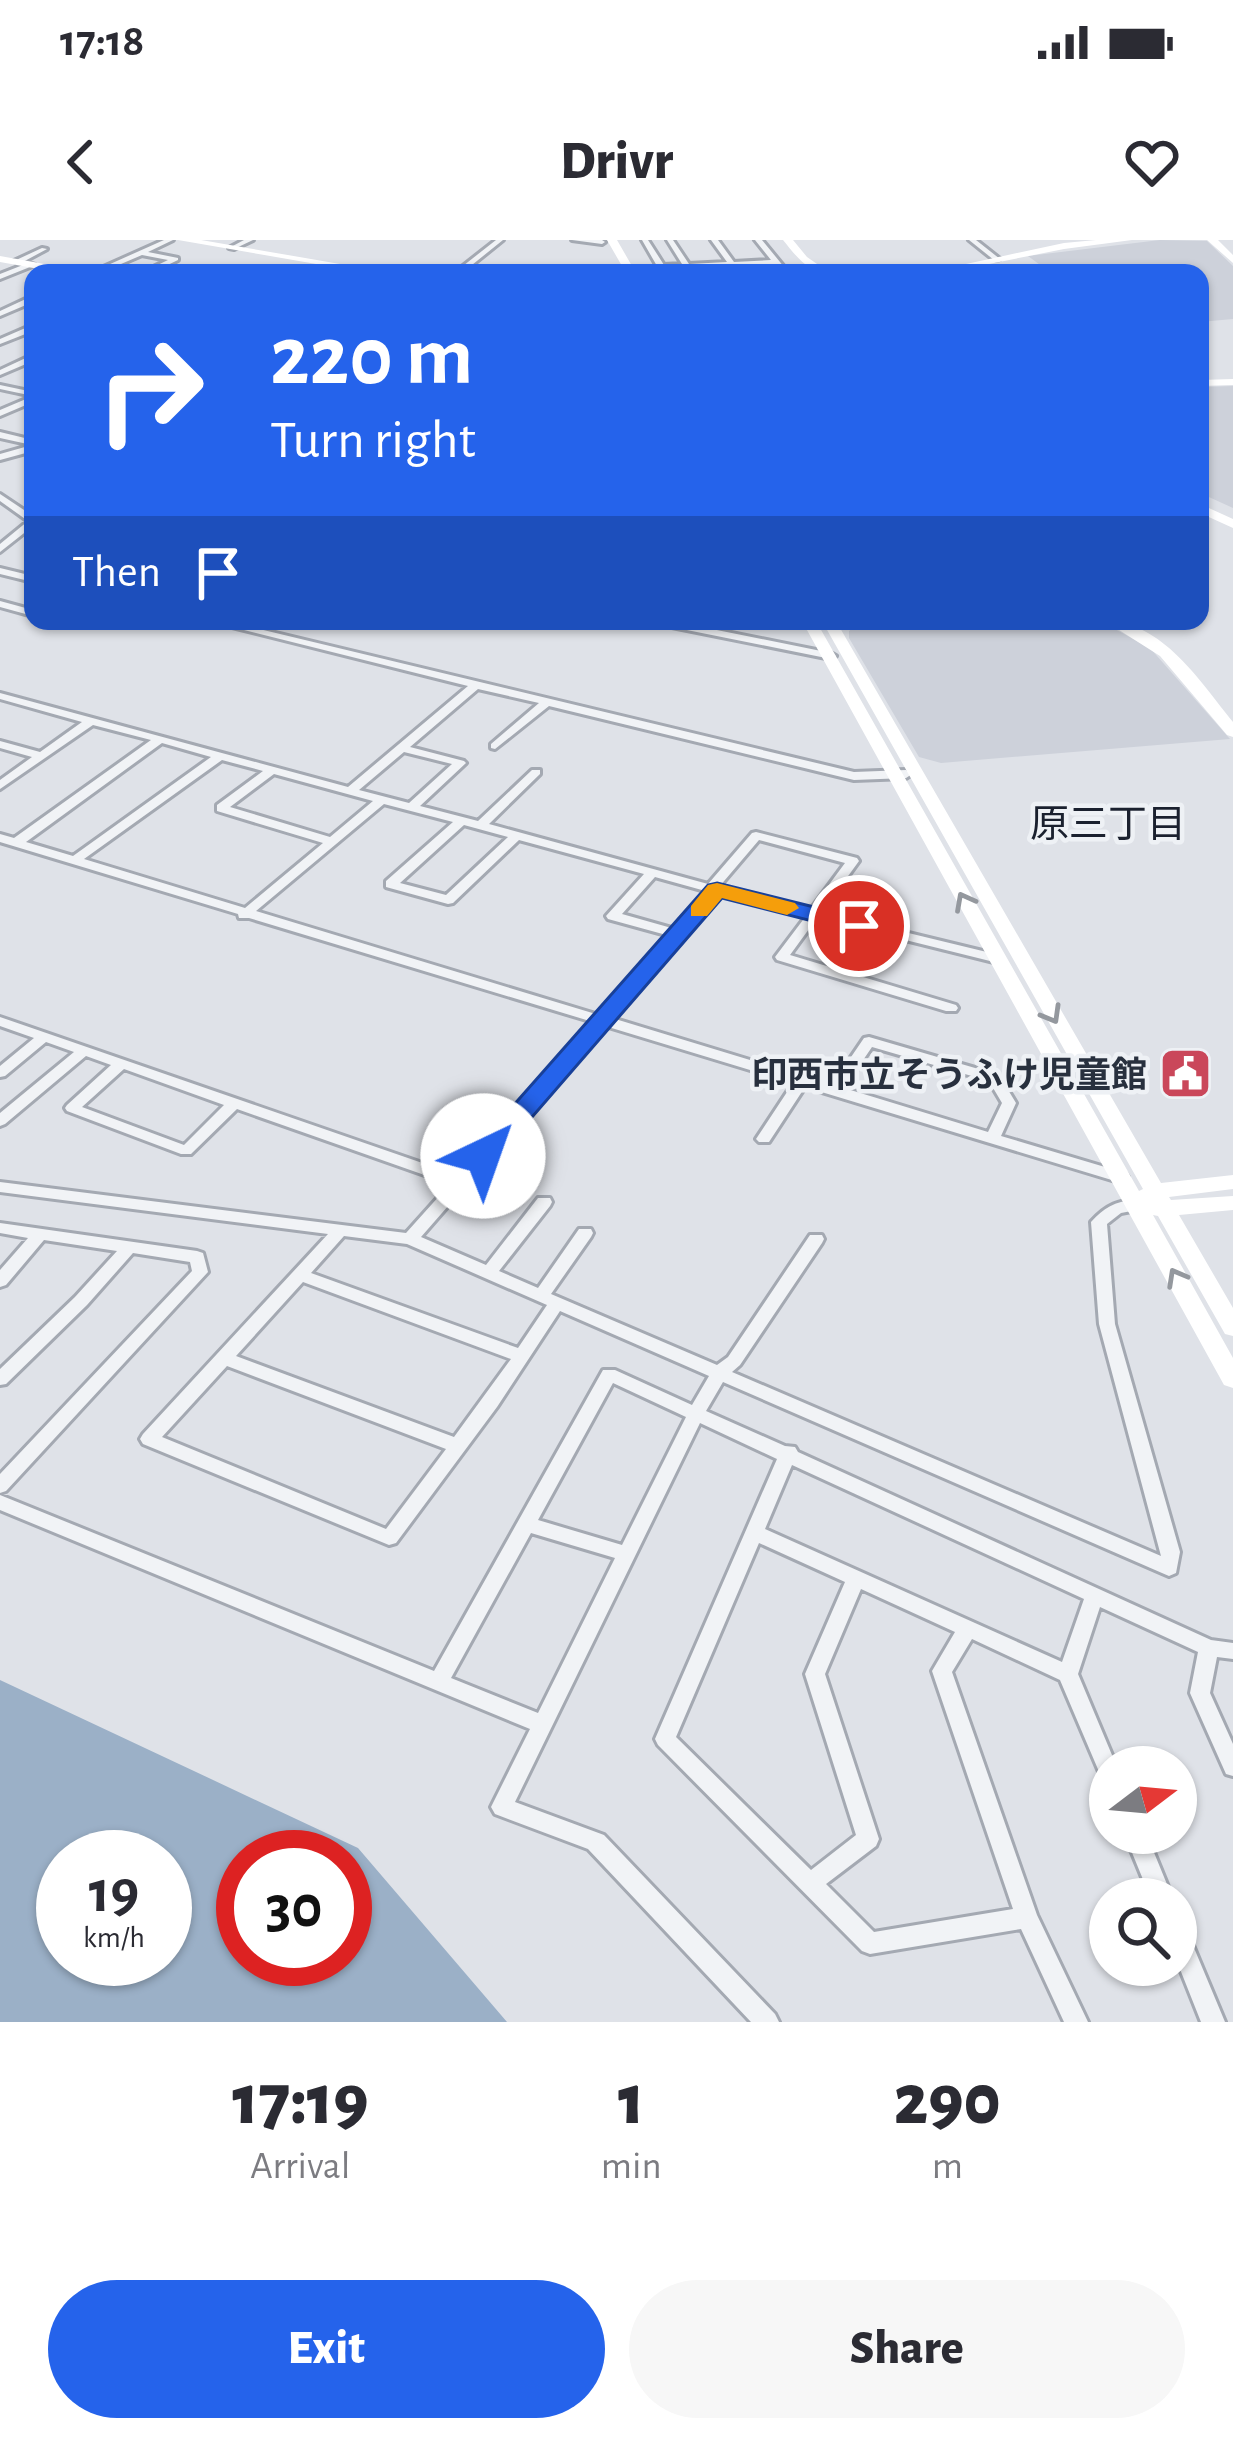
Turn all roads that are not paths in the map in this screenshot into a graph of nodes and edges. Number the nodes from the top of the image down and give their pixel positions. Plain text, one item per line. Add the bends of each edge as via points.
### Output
1 (170, 240) edge
2 (184, 240) edge
3 (250, 240) edge
4 (500, 240) edge
5 (575, 240) edge
6 (714, 240) edge
7 (758, 240) edge
8 (788, 240) edge
9 (972, 240) edge
10 (1127, 240) edge
11 (1212, 240) edge
12 (605, 241) edge
13 (232, 248) junction
14 (44, 250) dead end
15 (141, 253) junction
16 (0, 259) edge
17 (996, 259) junction
18 (1233, 260) edge
19 (16, 262) junction
20 (774, 262) joint
21 (750, 263) joint
22 (26, 264) edge
23 (115, 264) edge
24 (165, 264) edge
25 (331, 264) edge
26 (469, 264) edge
27 (731, 264) joint
28 (810, 264) edge
29 (972, 264) edge
30 (24, 362) edge
31 (18, 365) junction
32 (24, 366) edge
33 (0, 373) edge
34 (0, 387) edge
35 (24, 387) edge
36 (18, 391) junction
37 (24, 393) edge
38 (0, 401) edge
39 (249, 630) edge
40 (703, 630) edge
41 (825, 630) edge
42 (827, 630) edge
43 (1132, 630) edge
44 (831, 656) junction
45 (475, 686) junction
46 (0, 696) edge
47 (546, 703) junction
48 (91, 722) junction
49 (1233, 732) edge
50 (159, 740) junction
51 (0, 744) edge
52 (495, 746) dead end
53 (401, 748) junction
54 (42, 756) junction
55 (219, 756) junction
56 (272, 770) junction
57 (536, 772) dead end
58 (905, 774) junction
59 (0, 785) edge
60 (349, 792) junction
61 (380, 801) junction
62 (411, 808) junction
63 (461, 821) junction
64 (480, 826) junction
65 (515, 836) junction
66 (0, 838) edge
67 (331, 841) junction
68 (16, 843) junction
69 (74, 861) junction
70 (653, 872) junction
71 (714, 889) junction
72 (244, 915) junction
73 (814, 915) junction
74 (679, 934) junction
75 (994, 958) junction
76 (951, 1008) dead end
77 (0, 1021) edge
78 (603, 1023) junction
79 (44, 1036) junction
80 (85, 1050) junction
81 (122, 1063) junction
82 (0, 1072) edge
83 (801, 1082) junction
84 (833, 1092) junction
85 (235, 1102) junction
86 (0, 1120) edge
87 (764, 1139) dead end
88 (992, 1139) junction
89 (1120, 1177) junction
90 (460, 1182) junction
91 (1233, 1182) edge
92 (0, 1187) edge
93 (544, 1202) dead end
94 (1152, 1202) junction
95 (1233, 1203) edge
96 (0, 1228) edge
97 (340, 1231) junction
98 (585, 1233) dead end
99 (40, 1234) junction
100 (410, 1239) junction
101 (816, 1239) dead end
102 (129, 1247) junction
103 (489, 1273) junction
104 (300, 1275) junction
105 (0, 1281) edge
106 (549, 1299) junction
107 (1233, 1328) edge
108 (522, 1356) junction
109 (227, 1359) junction
110 (720, 1372) junction
111 (0, 1379) edge
112 (1233, 1379) edge
113 (697, 1412) junction
114 (458, 1446) junction
115 (788, 1452) junction
116 (0, 1486) edge
117 (0, 1502) edge
118 (530, 1525) junction
119 (755, 1533) junction
120 (628, 1554) junction
121 (856, 1578) junction
122 (1096, 1594) junction
123 (968, 1628) junction
124 (1209, 1648) junction
125 (1233, 1651) edge
126 (1068, 1674) junction
127 (437, 1683) junction
128 (541, 1724) junction
129 (1098, 1746) edge
130 (1233, 1767) edge
131 (811, 1883) junction
132 (1027, 1917) junction
133 (1197, 1980) edge
134 (1233, 2019) edge
135 (767, 2022) edge
136 (1076, 2022) edge
137 (1215, 2022) edge

1 - 15 street
2 - 13 main road
3 - 13 street
4 - 26 street
5 - 12 street
6 - 27 street
7 - 20 street
8 - 28 main road
9 - 17 street
10 - 17 main road
11 - 18 main road
13 - 25 main road
14 - 19 street
15 - 23 street
15 - 24 street via 176,259
16 - 19 main road
17 - 29 main road
19 - 22 main road
20 - 21 street
21 - 27 street
30 - 31 street
31 - 32 street
31 - 33 street
34 - 36 street
35 - 36 street
36 - 37 street
36 - 38 street
39 - 45 street
40 - 44 street
41 - 44 main road
42 - 58 main road
43 - 49 main road via 1170,655
44 - 58 main road
45 - 47 street
45 - 53 street
46 - 48 street
47 - 52 street
47 - 58 street via 854,776
48 - 50 street
48 - 54 street
50 - 55 street
50 - 68 street
51 - 54 street
53 - 60 street
53 - 62 street via 460,764
54 - 59 street
55 - 56 street
55 - 69 street
56 - 60 street
56 - 67 street via 221,808
57 - 64 street
75 -> 58 main road
58 -> 94 main road
60 - 61 street
61 - 62 street
61 - 67 street
62 - 63 street
63 - 64 street
63 - 65 street via 391,884 448,900
64 - 65 street
65 - 70 street
66 - 68 street
67 - 72 street
68 - 69 street
69 - 72 street
70 - 71 street
70 - 74 street via 613,916
71 - 73 street
71 - 73 street via 756,836 854,861
71 - 74 street
72 - 78 street
73 - 75 street
73 - 76 street via 782,957
74 - 78 street
75 - 89 main road
77 - 79 street
78 - 83 street
78 - 90 street
79 - 80 street
79 - 82 street
80 - 81 street
80 - 86 street
81 - 85 street
81 - 85 street via 71,1108 186,1150
83 - 84 street
83 - 87 street
84 - 88 street
84 - 88 street via 869,1041 973,1071 994,1078 1009,1103
85 - 90 street
88 - 89 street
89 - 94 main road
90 - 100 street
91 - 94 main road
92 - 97 street
93 - 103 street
94 - 95 main road
94 - 107 main road
94 - 110 street via 1116,1208 1099,1222 1107,1324 1172,1552 1169,1568
112 -> 94 main road
96 - 99 street
97 - 100 street
97 - 104 street
98 - 106 street
99 - 102 street
99 - 105 street
100 - 103 street
101 - 110 street
102 - 111 street
102 - 116 street via 197,1257 200,1272
103 - 106 street
104 - 108 street
104 - 109 street
106 - 108 street
106 - 110 street
108 - 114 street
109 - 114 street
109 - 114 street via 148,1439 389,1538
110 - 113 street
113 - 115 street
113 - 118 street via 609,1374
113 - 120 street
115 - 119 street
115 - 122 street
117 - 127 street
118 - 120 street
118 - 127 street
119 - 121 street
119 - 131 street via 665,1739
120 - 128 street
121 - 123 street
121 - 131 street via 815,1674 868,1840
122 - 124 street
122 - 126 street
123 - 126 street
123 - 132 street via 942,1671
124 - 125 street
124 - 130 street via 1200,1693
126 - 129 street
127 - 128 street
128 - 135 street via 502,1807 596,1842
131 - 132 street via 870,1943
132 - 136 street
133 - 137 street
134 - 137 street

